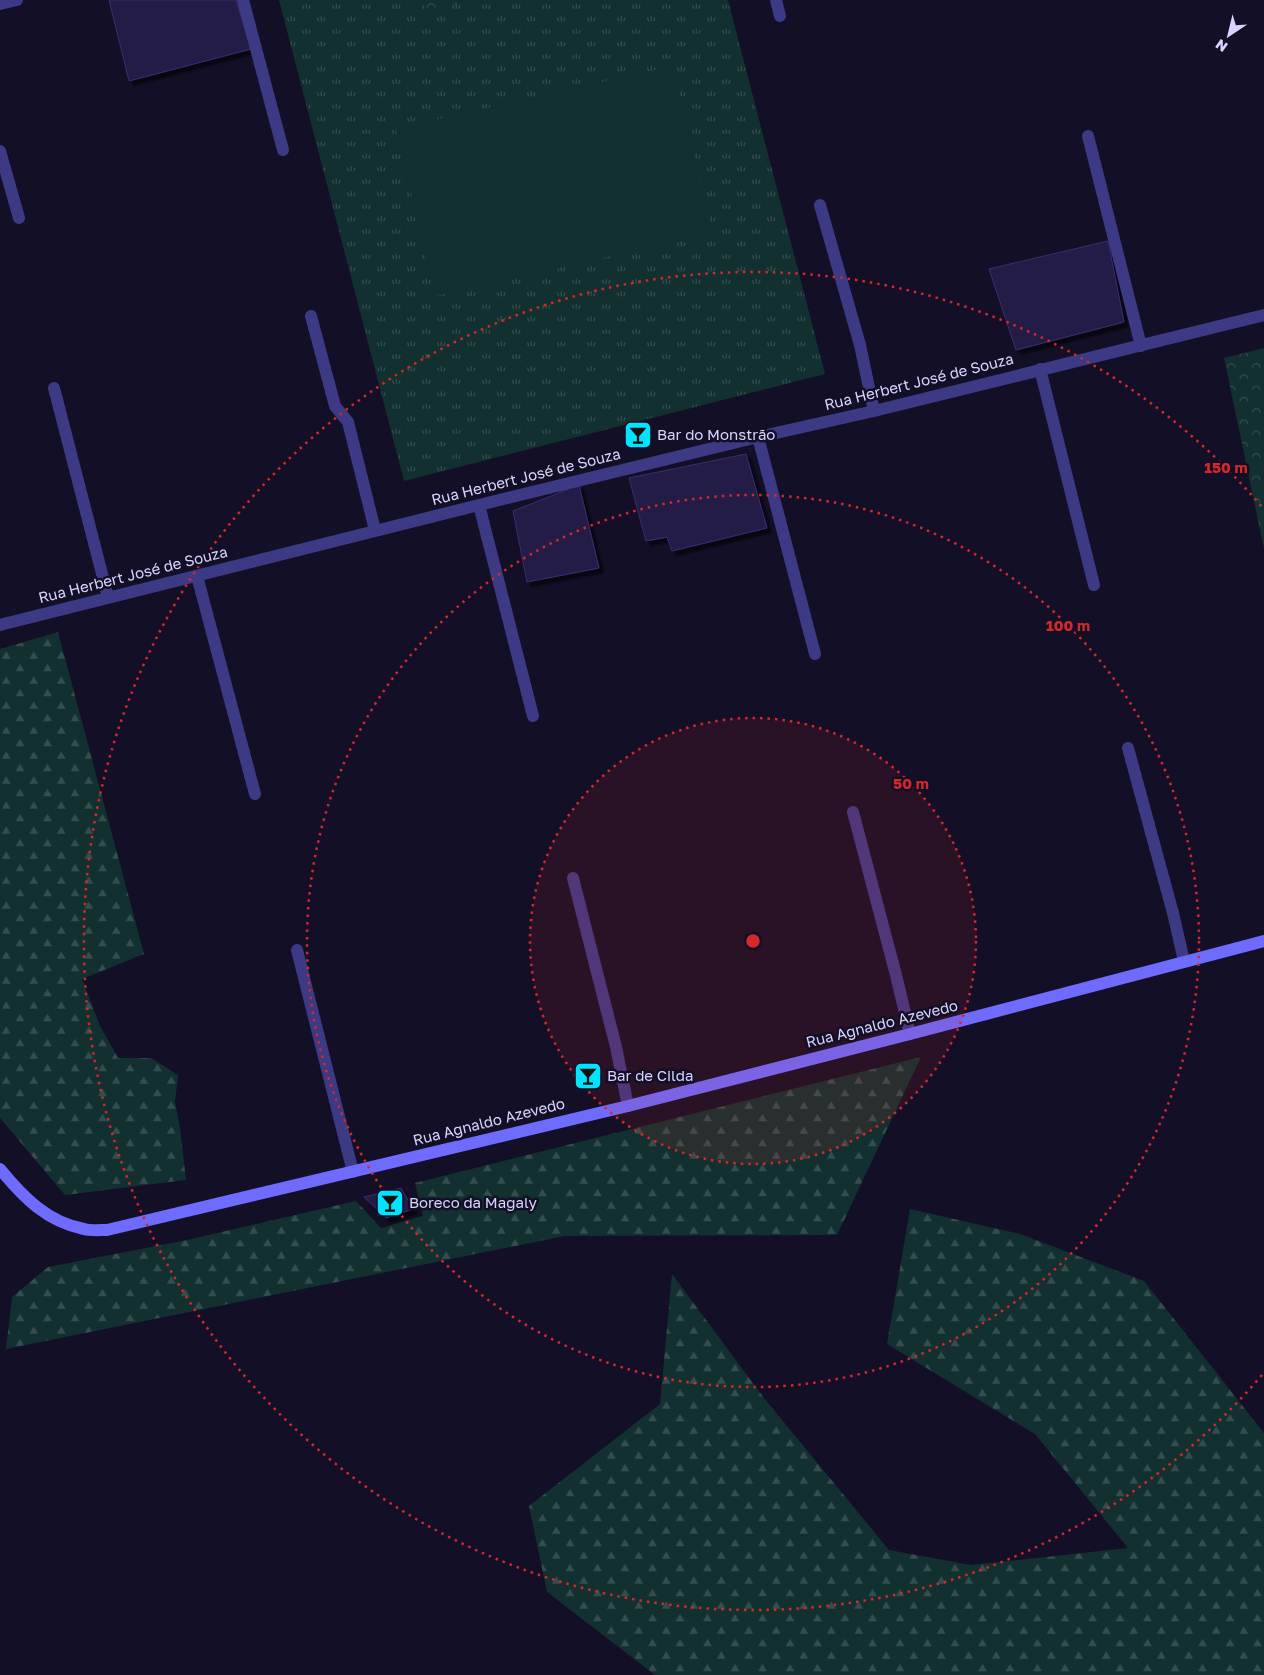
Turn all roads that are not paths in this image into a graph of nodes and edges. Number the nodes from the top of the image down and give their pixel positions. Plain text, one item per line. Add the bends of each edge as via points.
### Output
1 (17, 0) edge
2 (243, 0) edge
3 (776, 0) edge
4 (0, 4) edge
5 (780, 16) dead end
6 (1088, 136) dead end
7 (283, 150) dead end
8 (0, 151) edge
9 (820, 204) dead end
10 (18, 218) dead end
11 (1264, 315) edge
12 (311, 316) dead end
13 (1142, 346) junction
14 (1040, 369) junction
15 (54, 388) dead end
16 (874, 411) junction
17 (758, 436) junction
18 (479, 505) junction
19 (375, 530) junction
20 (197, 576) junction
21 (1094, 585) dead end
22 (108, 598) junction
23 (0, 625) edge
24 (815, 654) dead end
25 (533, 716) dead end
26 (1128, 748) dead end
27 (255, 794) dead end
28 (853, 812) dead end
29 (573, 878) dead end
30 (1264, 941) edge
31 (297, 950) dead end
32 (1184, 961) junction
33 (910, 1034) junction
34 (628, 1106) junction
35 (0, 1169) edge
36 (353, 1172) junction

1 - 4 street
2 - 7 street
3 - 5 street
6 - 13 street
8 - 10 street
9 - 16 street via 860,345
11 - 13 street, Rua Herbert José de Souza
12 - 19 street via 335,406 348,422
13 - 14 street, Rua Herbert José de Souza
14 - 16 street, Rua Herbert José de Souza
14 - 21 street
15 - 22 street
16 - 17 street, Rua Herbert José de Souza
17 - 18 street, Rua Herbert José de Souza
17 - 24 street
18 - 19 street, Rua Herbert José de Souza
18 - 25 street
19 - 20 street, Rua Herbert José de Souza
20 - 22 street, Rua Herbert José de Souza
20 - 27 street
22 - 23 street, Rua Herbert José de Souza
26 - 32 street
28 - 33 street
29 - 34 street
30 - 32 street, Rua Agnaldo Azevedo
31 - 36 street
32 - 33 street, Rua Agnaldo Azevedo
33 - 34 street, Rua Agnaldo Azevedo
34 - 36 street, Rua Agnaldo Azevedo
35 - 36 street, Rua Agnaldo Azevedo via 40,1211 85,1229 107,1230

